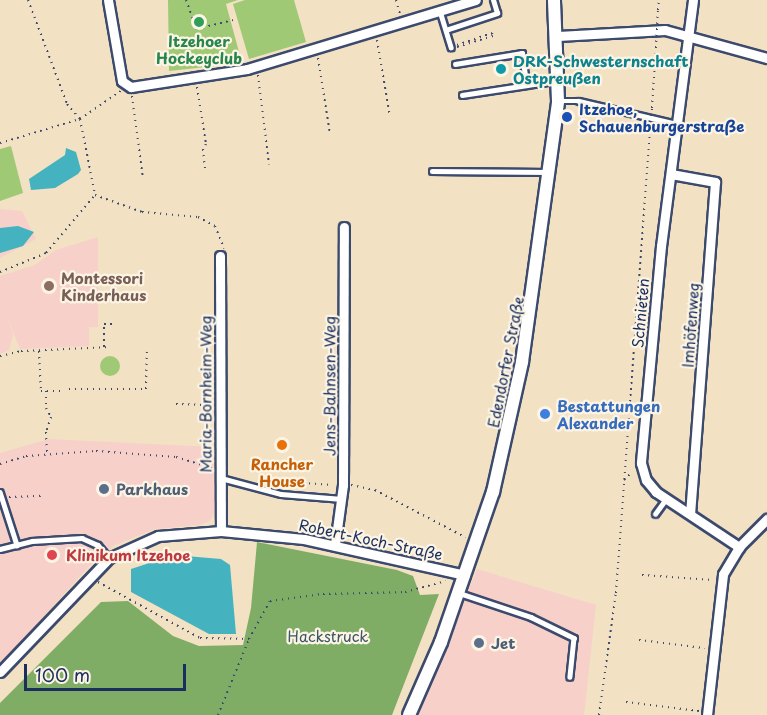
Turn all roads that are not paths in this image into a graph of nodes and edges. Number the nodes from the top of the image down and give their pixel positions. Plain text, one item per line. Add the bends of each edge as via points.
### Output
1 (108, 0) edge
2 (476, 0) edge
3 (493, 0) edge
4 (554, 0) edge
5 (693, 0) edge
6 (440, 10) junction
7 (446, 30) junction
8 (690, 35) junction
9 (558, 36) junction
10 (451, 46) road end
11 (767, 58) edge
12 (457, 64) road end
13 (558, 81) junction
14 (527, 86) junction
15 (462, 95) dead end
16 (558, 101) junction
17 (677, 124) junction
18 (432, 171) dead end
19 (549, 172) junction
20 (671, 174) junction
21 (344, 227) dead end
22 (220, 256) road end
23 (219, 474) junction
24 (1, 494) edge
25 (342, 499) junction
26 (665, 500) junction
27 (655, 514) dead end
28 (690, 514) junction
29 (767, 519) edge
30 (221, 531) junction
31 (335, 544) junction
32 (17, 545) junction
33 (739, 547) junction
34 (0, 549) edge
35 (109, 558) junction
36 (465, 575) junction
37 (459, 593) junction
38 (0, 672) edge
39 (570, 677) dead end
40 (707, 714) edge
41 (409, 715) edge

1 - 6 street via 128,86 257,66
2 - 6 street
3 - 7 lane via 497,13
4 - 9 street, Edendorfer Straße
5 - 8 street, Schnieten
6 - 7 lane
7 - 10 lane
8 - 9 street via 650,29
8 - 11 street
8 - 17 street, Schnieten
9 - 13 street, Edendorfer Straße
12 - 14 lane via 522,53
13 - 14 lane
13 - 16 street, Edendorfer Straße
14 - 15 lane
16 - 17 lane via 579,101
16 - 19 street, Edendorfer Straße
17 - 20 street, Schnieten
18 - 19 lane
19 - 36 street, Edendorfer Straße via 522,362 494,486
20 - 26 street, Schnieten via 641,455 646,480
20 - 28 street, Imhöfenweg via 715,182
21 - 25 street, Jens-Bahnsen-Weg
22 - 23 street, Maria-Bornheim-Weg
23 - 25 lane via 281,494
23 - 30 street, Maria-Bornheim-Weg
24 - 32 lane
25 - 31 street, Jens-Bahnsen-Weg
26 - 27 lane
26 - 28 street, Schnieten
28 - 33 street, Schnieten
29 - 33 street
30 - 31 street, Robert-Koch-Straße
30 - 35 street, Robert-Koch-Straße via 146,539
31 - 36 street, Robert-Koch-Straße
32 - 34 lane
32 - 35 lane via 82,538 98,545
33 - 40 street via 721,581
35 - 38 street, Robert-Koch-Straße
36 - 37 street, Edendorfer Straße
37 - 39 lane via 531,617 574,638
37 - 41 street, Edendorfer Straße

